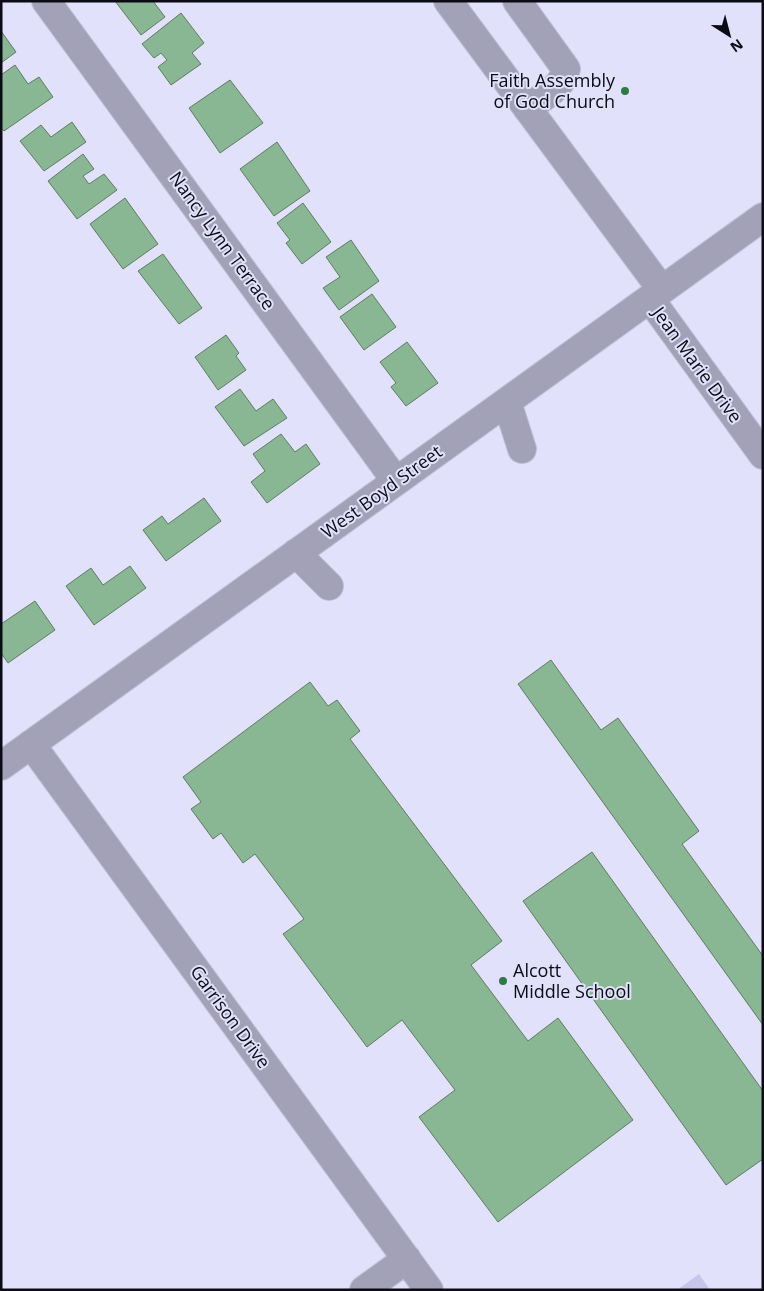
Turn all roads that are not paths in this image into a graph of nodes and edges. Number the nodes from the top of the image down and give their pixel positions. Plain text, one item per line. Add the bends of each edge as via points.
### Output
1 (46, 1) edge
2 (448, 1) edge
3 (517, 1) edge
4 (527, 108) junction
5 (763, 217) edge
6 (656, 295) junction
7 (507, 402) junction
8 (522, 448) dead end
9 (763, 456) edge
10 (396, 481) junction
11 (296, 553) junction
12 (329, 586) dead end
13 (32, 744) junction
14 (1, 766) edge
15 (407, 1259) junction
16 (364, 1290) edge
17 (429, 1290) edge

1 - 10 street, Nancy Lynn Terrace
2 - 4 street, Jean Marie Drive
3 - 4 street via 566,69 565,78 559,85
4 - 6 street, Jean Marie Drive
5 - 6 street, West Boyd Street
6 - 7 street, West Boyd Street
6 - 9 street, Jean Marie Drive
7 - 8 street
7 - 10 street, West Boyd Street
10 - 11 street, West Boyd Street
11 - 12 street
11 - 13 street, West Boyd Street
13 - 14 street, West Boyd Street
13 - 15 street, Garrison Drive
15 - 16 street
15 - 17 street, Garrison Drive

